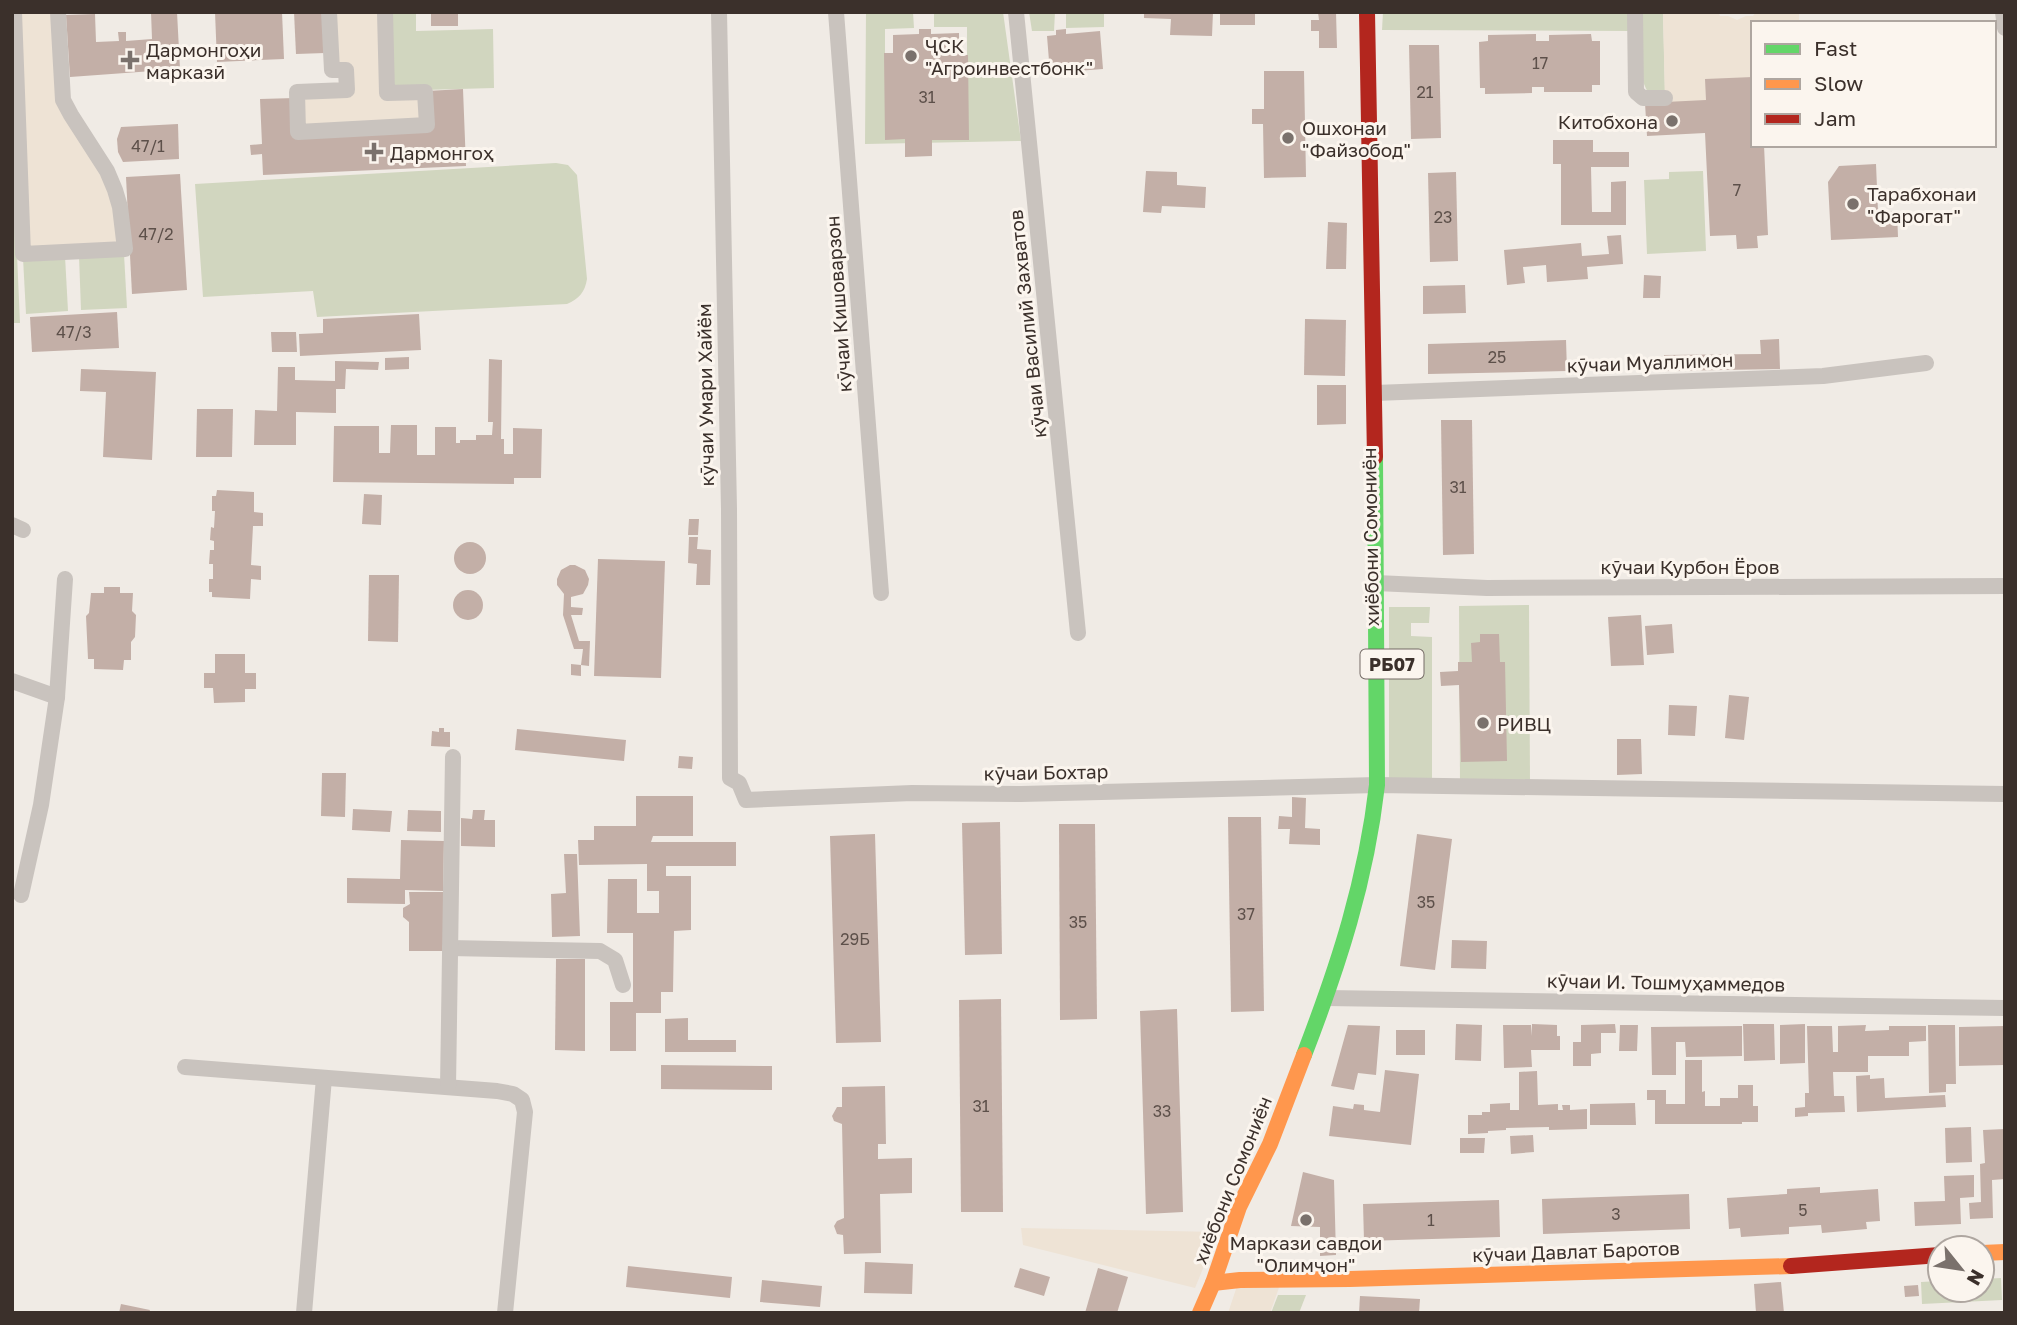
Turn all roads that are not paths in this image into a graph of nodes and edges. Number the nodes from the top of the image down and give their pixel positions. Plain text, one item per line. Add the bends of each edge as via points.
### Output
1 (14, 12) edge
2 (58, 12) edge
3 (329, 12) edge
4 (385, 12) edge
5 (719, 12) edge
6 (836, 12) edge
7 (1016, 12) edge
8 (1367, 12) edge
9 (1381, 12) edge
10 (1635, 12) edge
11 (2003, 12) edge
12 (2005, 28) edge
13 (1665, 98) dead end
14 (1926, 363) dead end
15 (1382, 392) junction
16 (1391, 488) dead end
17 (65, 579) dead end
18 (1389, 583) junction
19 (2005, 586) edge
20 (881, 593) dead end
21 (1078, 633) dead end
22 (1392, 664) dead end
23 (12, 681) edge
24 (57, 697) junction
25 (453, 757) dead end
26 (730, 778) joint
27 (1384, 785) junction
28 (2005, 794) edge
29 (21, 895) dead end
30 (450, 948) junction
31 (624, 985) dead end
32 (1333, 998) junction
33 (2005, 1007) edge
34 (185, 1068) dead end
35 (324, 1078) junction
36 (448, 1087) junction
37 (1926, 1256) edge
38 (1213, 1283) junction
39 (304, 1313) edge
40 (505, 1313) edge
41 (1200, 1313) edge

1 - 2 street via 23,254 125,250 115,190 63,100
3 - 4 street via 332,70 346,70 347,90 297,92 298,132 427,125 425,92 387,93
5 - 26 street, кӯчаи Умари Хайём
6 - 20 street, кӯчаи Кишоварзон
7 - 21 street, кӯчаи Василий Захватов
8 - 15 main road, хиёбони Сомониён / РБ07
9 - 15 main road, хиёбони Сомониён / РБ07
10 - 13 street via 1636,92 1643,98
11 - 12 street
14 - 15 street, кӯчаи Муаллимон via 1823,376
15 - 16 main road, хиёбони Сомониён / РБ07
15 - 18 main road, хиёбони Сомониён / РБ07
17 - 24 street
18 - 19 street, кӯчаи Қурбон Ёров via 1487,588
18 - 27 main road, хиёбони Сомониён / РБ07
22 - 27 main road, хиёбони Сомониён / РБ07
23 - 24 street
24 - 29 street via 41,805
25 - 30 street
26 - 27 street, кӯчаи Бохтар via 739,783 746,800
27 - 28 street
27 - 32 main road, хиёбони Сомониён / РБ07
30 - 31 street via 600,951 615,960
30 - 36 street
32 - 33 street, кӯчаи И. Тошмуҳаммедов
32 - 38 main road, хиёбони Сомониён / РБ07 via 1239,1207
34 - 35 street
35 - 36 street
35 - 39 street
36 - 40 street via 497,1091 522,1100 525,1112
37 - 38 main road, кӯчаи Давлат Баротов via 1812,1265
38 - 41 main road, РБ07

